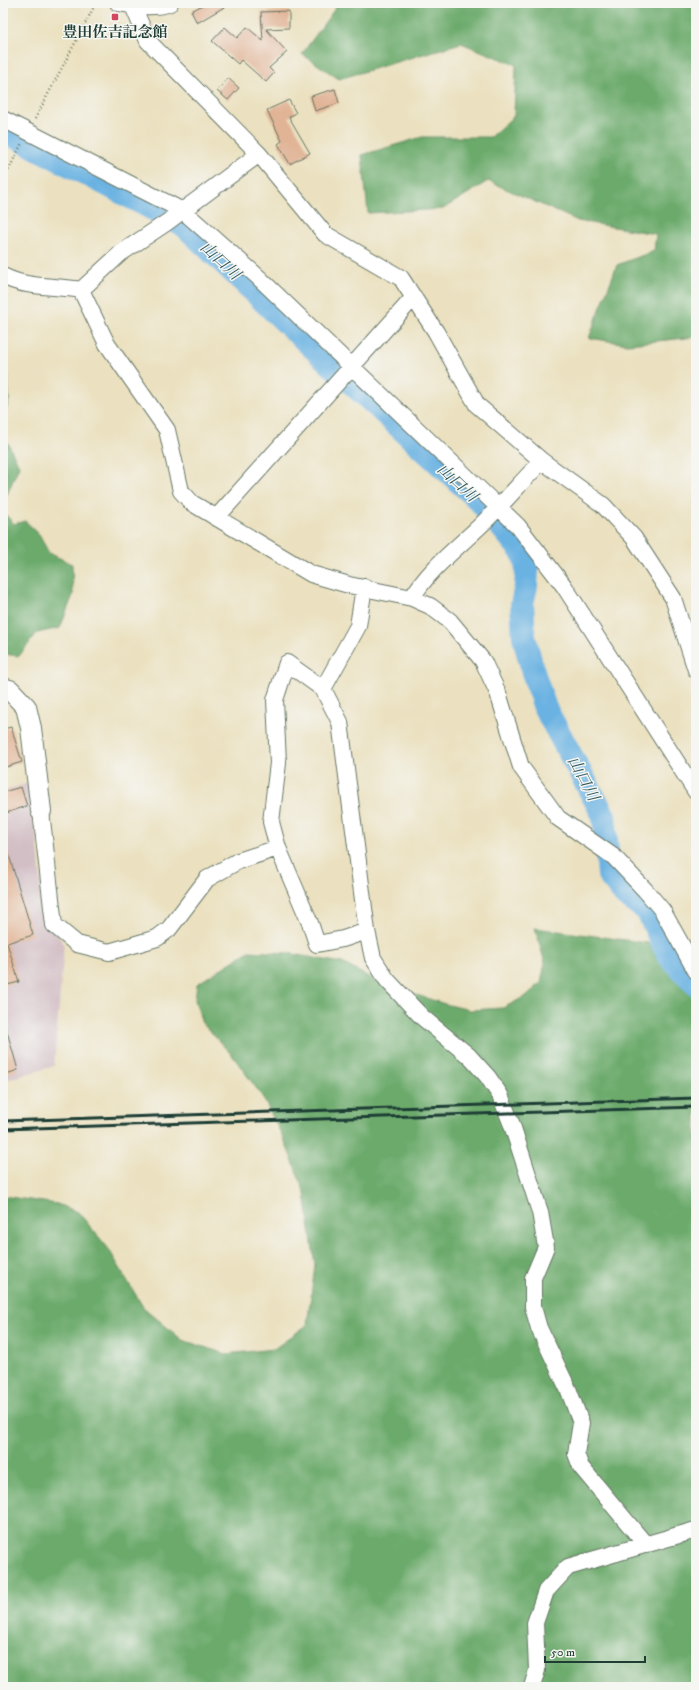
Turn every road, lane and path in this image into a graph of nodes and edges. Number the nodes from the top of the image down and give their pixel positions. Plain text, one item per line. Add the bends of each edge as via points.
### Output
1 (96, 3) edge
2 (170, 3) edge
3 (126, 4) edge
4 (3, 119) edge
5 (28, 131) junction
6 (19, 149) dead end
7 (259, 154) junction
8 (3, 181) edge
9 (183, 211) junction
10 (3, 276) edge
11 (82, 290) junction
12 (414, 296) junction
13 (352, 367) junction
14 (542, 461) junction
15 (498, 507) junction
16 (216, 518) junction
17 (364, 587) junction
18 (412, 598) junction
19 (696, 670) edge
20 (3, 688) edge
21 (323, 689) junction
22 (696, 792) edge
23 (41, 811) joint
24 (278, 848) junction
25 (367, 931) junction
26 (696, 971) edge
27 (696, 1530) edge
28 (646, 1545) junction
29 (532, 1687) edge

1 - 5 path
2 - 3 street
3 - 7 street via 155,50
4 - 5 street
5 - 9 street
6 - 8 path
7 - 9 street
7 - 12 street via 325,234 401,278
9 - 11 street via 121,253
9 - 13 street via 257,276
10 - 11 street via 27,285
11 - 16 street via 107,344 167,430 181,491 192,503
12 - 13 street
12 - 14 street via 477,405
13 - 15 street
13 - 16 street
14 - 15 street
14 - 19 street via 603,505 634,538 673,598
15 - 18 street via 419,585
15 - 22 street via 518,526 564,586
16 - 17 street via 311,574
17 - 18 street
17 - 21 street via 358,626
18 - 26 street via 430,606 450,621 483,661 498,694 521,767 558,818 614,857 662,910
20 - 23 street via 10,690 26,707
21 - 24 street via 287,664 275,700 278,764 271,822
21 - 25 street via 340,722
23 - 24 street via 54,925 77,944 109,952 157,938 169,930 207,879 238,861
24 - 25 street via 308,916 316,944
25 - 28 street via 373,958 387,980 422,1017 469,1056 500,1095 540,1212 546,1247 533,1278 533,1307 539,1328 581,1423 576,1454 581,1467
27 - 28 street
28 - 29 street via 568,1567 546,1591 535,1623 537,1670

